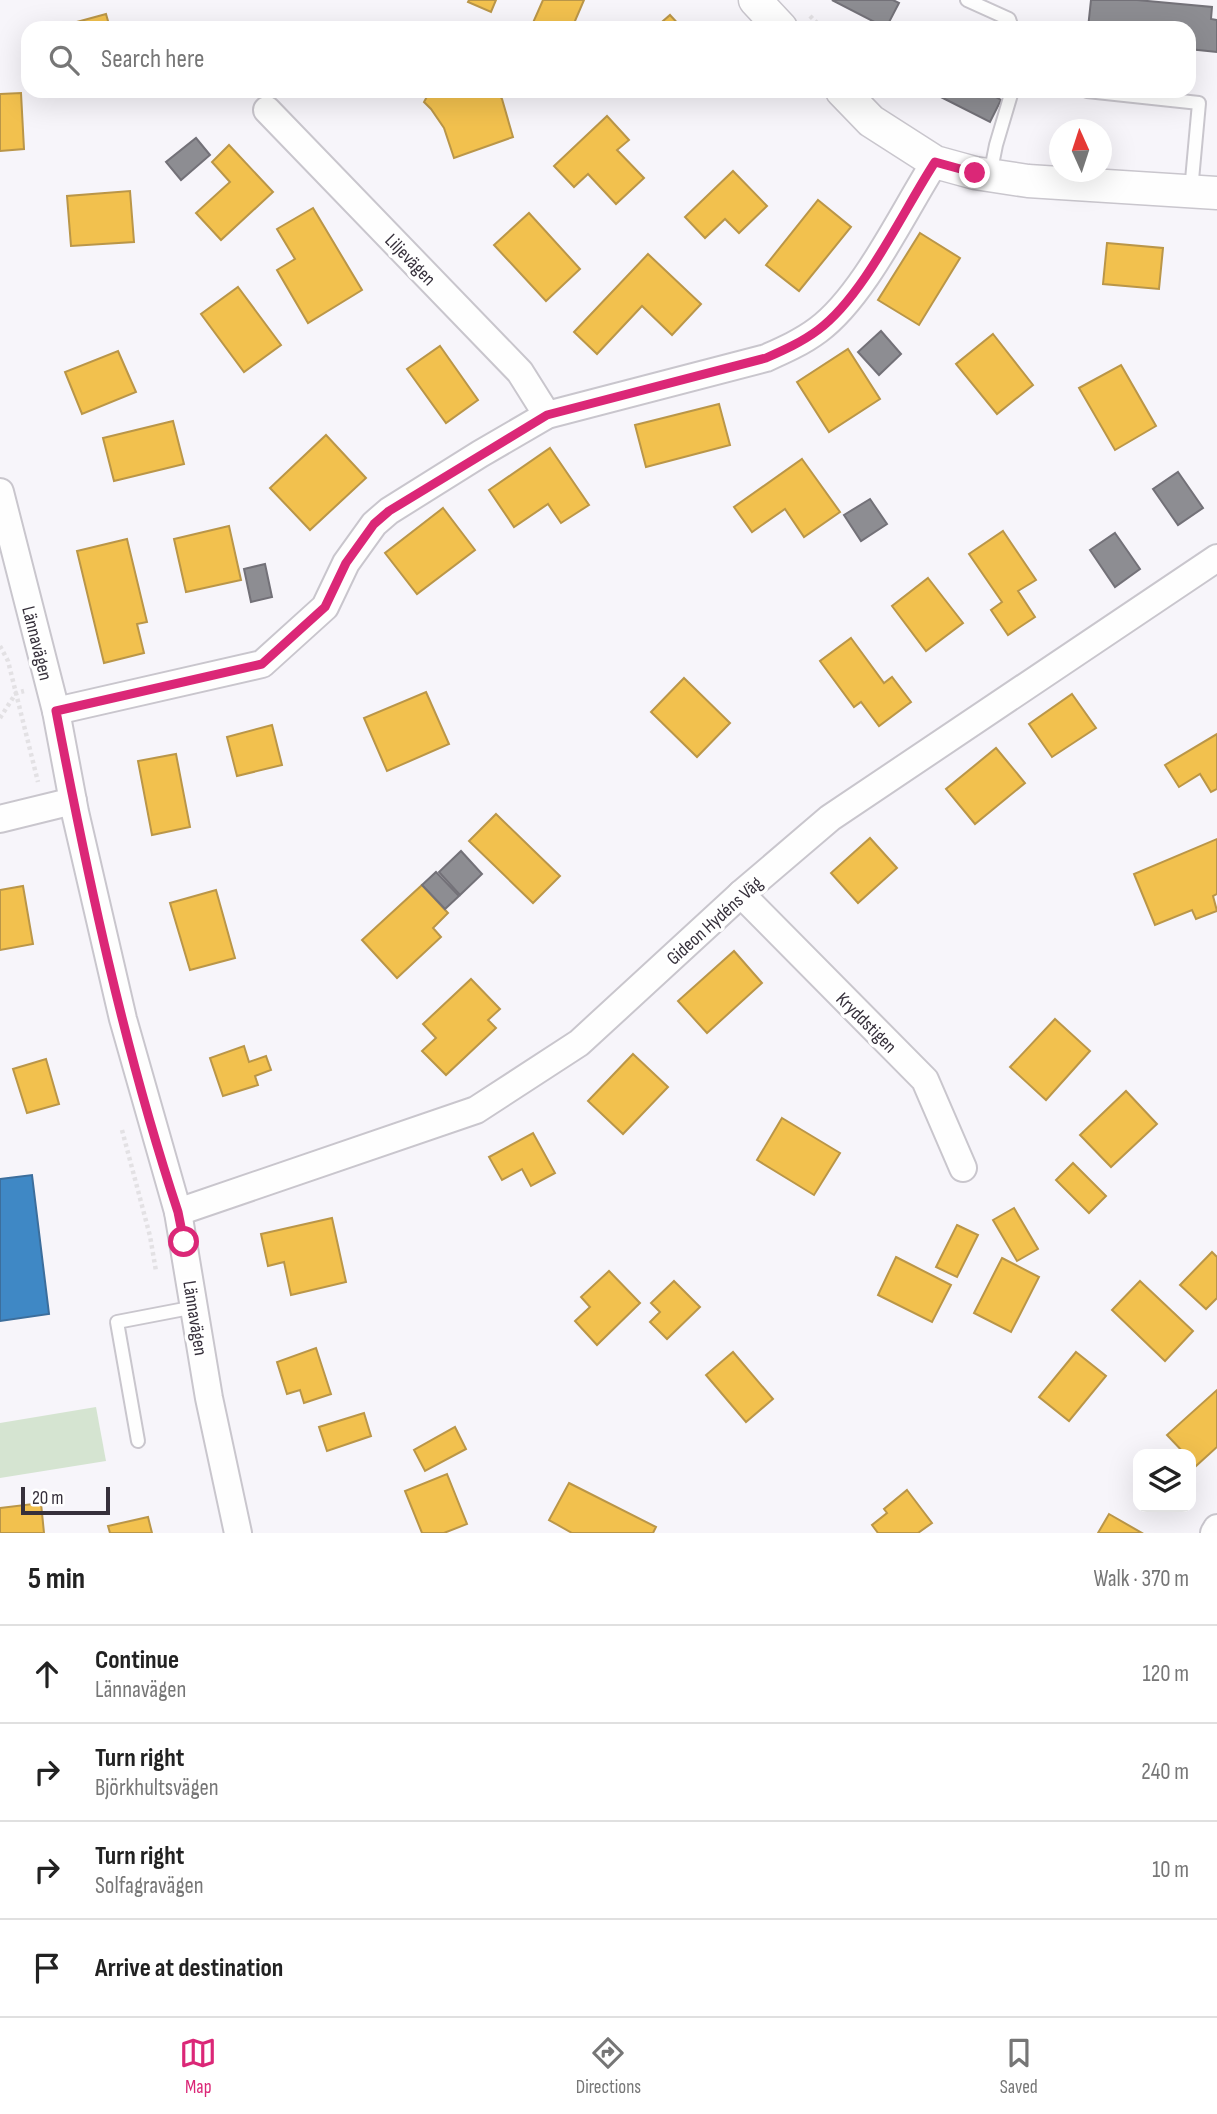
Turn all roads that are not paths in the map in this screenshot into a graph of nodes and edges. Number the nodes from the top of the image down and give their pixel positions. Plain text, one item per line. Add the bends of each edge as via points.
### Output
1 (755, 0) edge
2 (967, 0) edge
3 (774, 21) edge
4 (1010, 21) edge
5 (849, 98) edge
6 (1010, 98) edge
7 (1152, 98) edge
8 (267, 110) dead end
9 (935, 162) junction
10 (990, 175) junction
11 (1204, 192) edge
12 (547, 415) junction
13 (0, 492) edge
14 (1217, 558) edge
15 (56, 711) junction
16 (73, 801) junction
17 (0, 819) edge
18 (741, 894) junction
19 (963, 1168) dead end
20 (178, 1212) junction
21 (195, 1307) junction
22 (138, 1441) dead end
23 (1217, 1528) edge
24 (238, 1533) edge
25 (1214, 1533) edge

1 - 3 street
2 - 4 lane
5 - 9 street via 871,121
6 - 10 lane
7 - 11 lane via 1199,103
8 - 12 street, Liljevägen via 520,372
9 - 10 street
9 - 12 street via 843,307 819,330 766,358
10 - 11 street
12 - 15 street via 374,524 346,563 325,607 262,664
13 - 15 street, Lännavägen
14 - 18 street, Gideon Hydéns Väg via 830,818
15 - 16 street, Lännavägen
16 - 17 street
16 - 20 street, Lännavägen via 123,1019
18 - 19 street, Kryddstigen via 925,1080
18 - 20 street, Gideon Hydéns Väg via 579,1043 476,1110
20 - 21 street, Lännavägen
21 - 22 lane via 117,1322
21 - 24 street, Lännavägen
23 - 25 street

